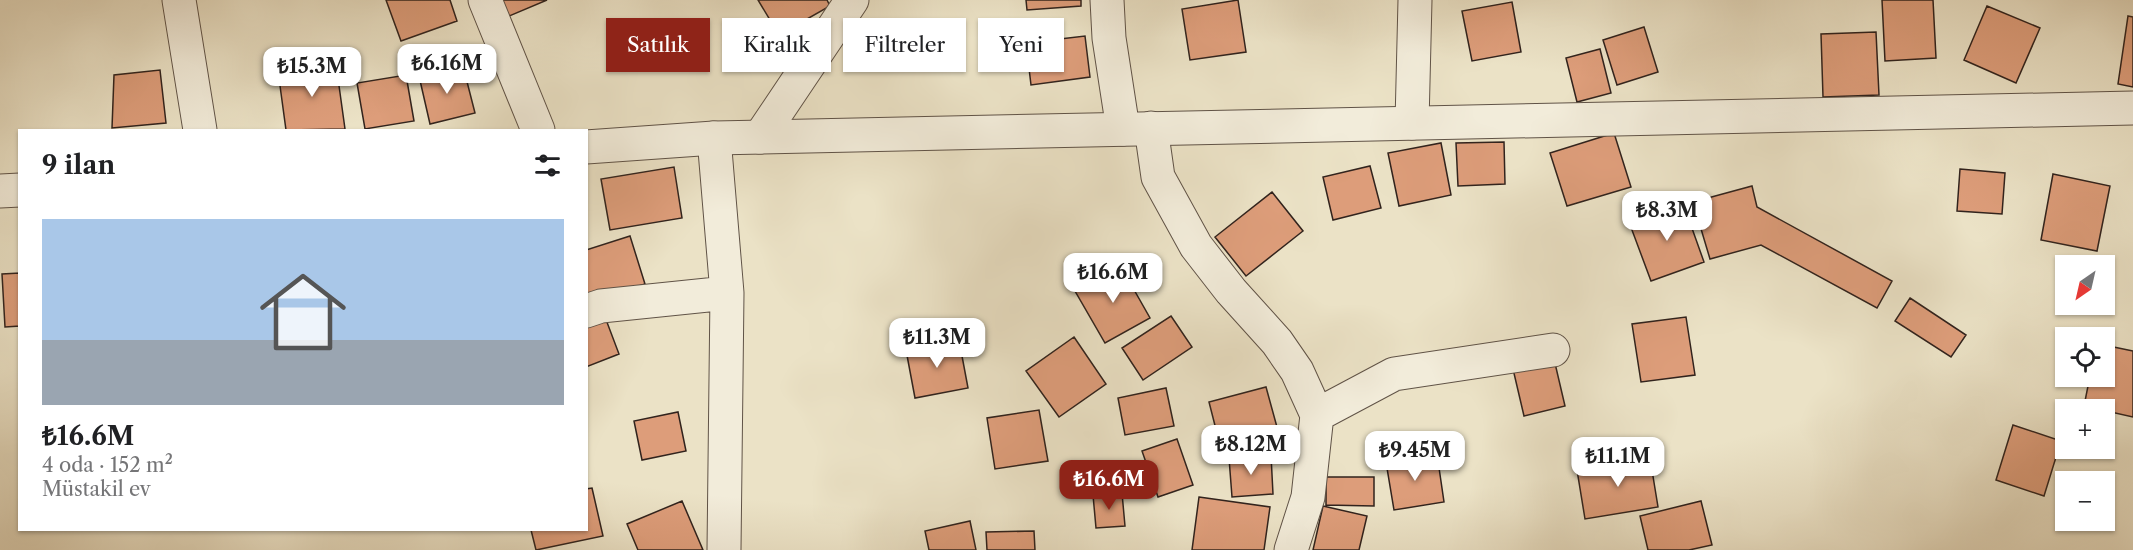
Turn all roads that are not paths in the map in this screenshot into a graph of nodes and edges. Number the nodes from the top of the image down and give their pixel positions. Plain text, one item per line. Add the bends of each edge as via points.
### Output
1 (179, 0) edge
2 (485, 0) edge
3 (852, 0) edge
4 (1107, 0) edge
5 (1415, 0) edge
6 (2133, 108) edge
7 (1412, 123) junction
8 (1137, 128) junction
9 (200, 129) edge
10 (538, 129) edge
11 (760, 137) junction
12 (714, 138) junction
13 (588, 147) edge
14 (18, 190) edge
15 (0, 191) edge
16 (728, 293) junction
17 (588, 310) edge
18 (1553, 350) dead end
19 (1317, 415) junction
20 (724, 550) edge
21 (1291, 550) edge

1 - 9 street
2 - 10 street
3 - 11 street
4 - 8 street via 1109,38
5 - 7 street
6 - 7 street
7 - 8 street
8 - 11 street
8 - 19 street via 1158,177 1196,246 1277,342 1297,371
11 - 12 street
12 - 13 street
12 - 16 street
14 - 15 street
16 - 17 street
16 - 20 street
18 - 19 street via 1394,374
19 - 21 street via 1308,496

